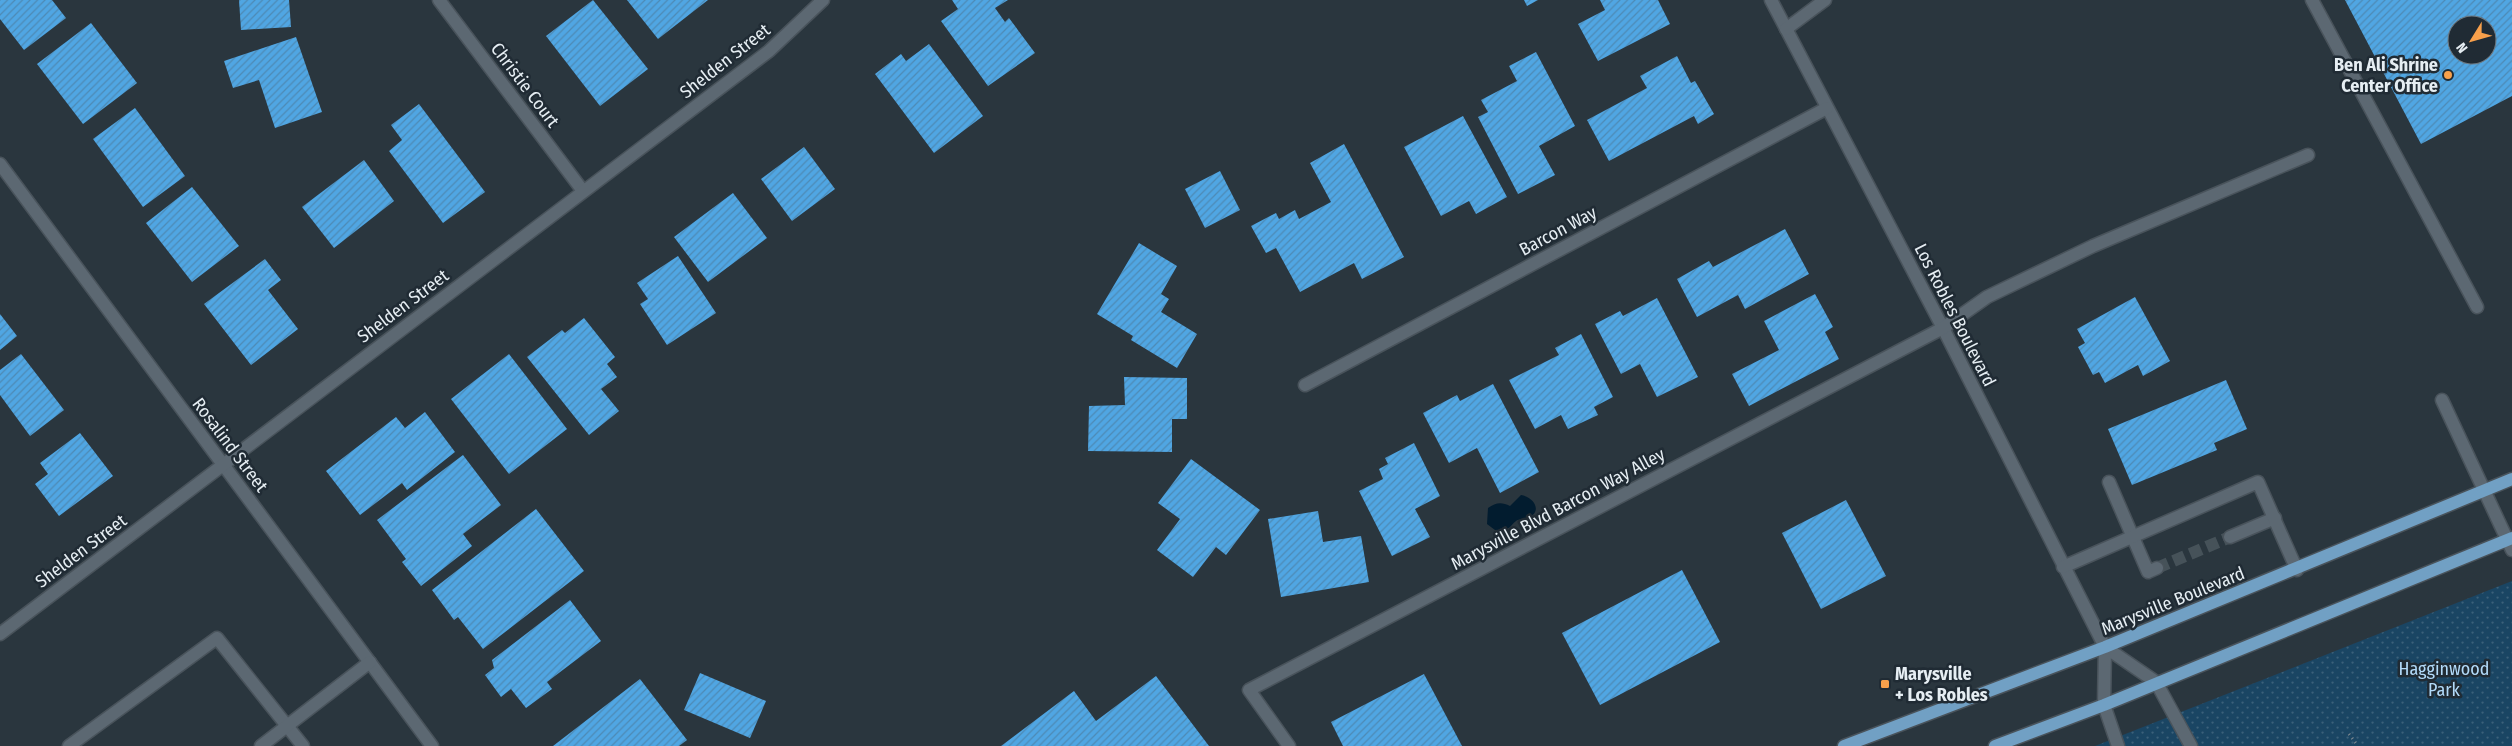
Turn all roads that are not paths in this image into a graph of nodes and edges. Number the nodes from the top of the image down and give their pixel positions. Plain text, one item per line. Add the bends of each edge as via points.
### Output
1 (438, 0) edge
2 (823, 0) edge
3 (1771, 0) edge
4 (1825, 0) edge
5 (2312, 0) edge
6 (1786, 29) junction
7 (1828, 108) junction
8 (2308, 155) dead end
9 (0, 164) edge
10 (583, 191) junction
11 (2477, 307) dead end
12 (1943, 328) junction
13 (1305, 385) dead end
14 (2442, 400) dead end
15 (223, 465) junction
16 (2512, 479) edge
17 (2109, 482) dead end
18 (2484, 491) junction
19 (2274, 518) junction
20 (2133, 535) junction
21 (2230, 537) tunnel mouth
22 (2510, 542) edge
23 (2063, 567) junction
24 (2156, 568) dead end
25 (2296, 570) junction
26 (0, 634) edge
27 (2105, 648) junction
28 (370, 662) junction
29 (2156, 682) junction
30 (2104, 705) junction
31 (287, 727) junction
32 (69, 746) edge
33 (261, 746) edge
34 (303, 746) edge
35 (432, 746) edge
36 (1289, 746) edge
37 (1844, 746) edge
38 (1995, 746) edge
39 (2118, 746) edge
40 (2191, 746) edge

1 - 10 street, Christie Court
2 - 10 street, Shelden Street via 769,51
3 - 6 street, Los Robles Boulevard
4 - 6 street
5 - 11 street
6 - 7 street, Los Robles Boulevard
7 - 12 street, Los Robles Boulevard
7 - 13 street, Barcon Way
8 - 12 street via 2093,246 1988,297
9 - 15 street, Rosalind Street
10 - 15 street, Shelden Street
12 - 23 street, Los Robles Boulevard
12 - 36 street, Marysville Blvd Barcon Way Alley via 1249,690
14 - 18 street
15 - 26 street, Shelden Street
15 - 28 street, Rosalind Street
16 - 18 main road, Marysville Boulevard
17 - 20 street
18 - 22 street
18 - 25 main road, Marysville Boulevard
19 - 20 street via 2258,482
19 - 21 street
19 - 25 street
20 - 23 street
20 - 24 street via 2148,572
22 - 29 main road
23 - 27 street, Los Robles Boulevard
25 - 27 main road, Marysville Boulevard
27 - 29 street
27 - 30 street
27 - 37 main road, Marysville Boulevard
28 - 31 street
28 - 35 street, Rosalind Street
29 - 30 main road
29 - 40 street
30 - 38 main road
30 - 39 street
31 - 32 street via 217,638
31 - 33 street
31 - 34 street

